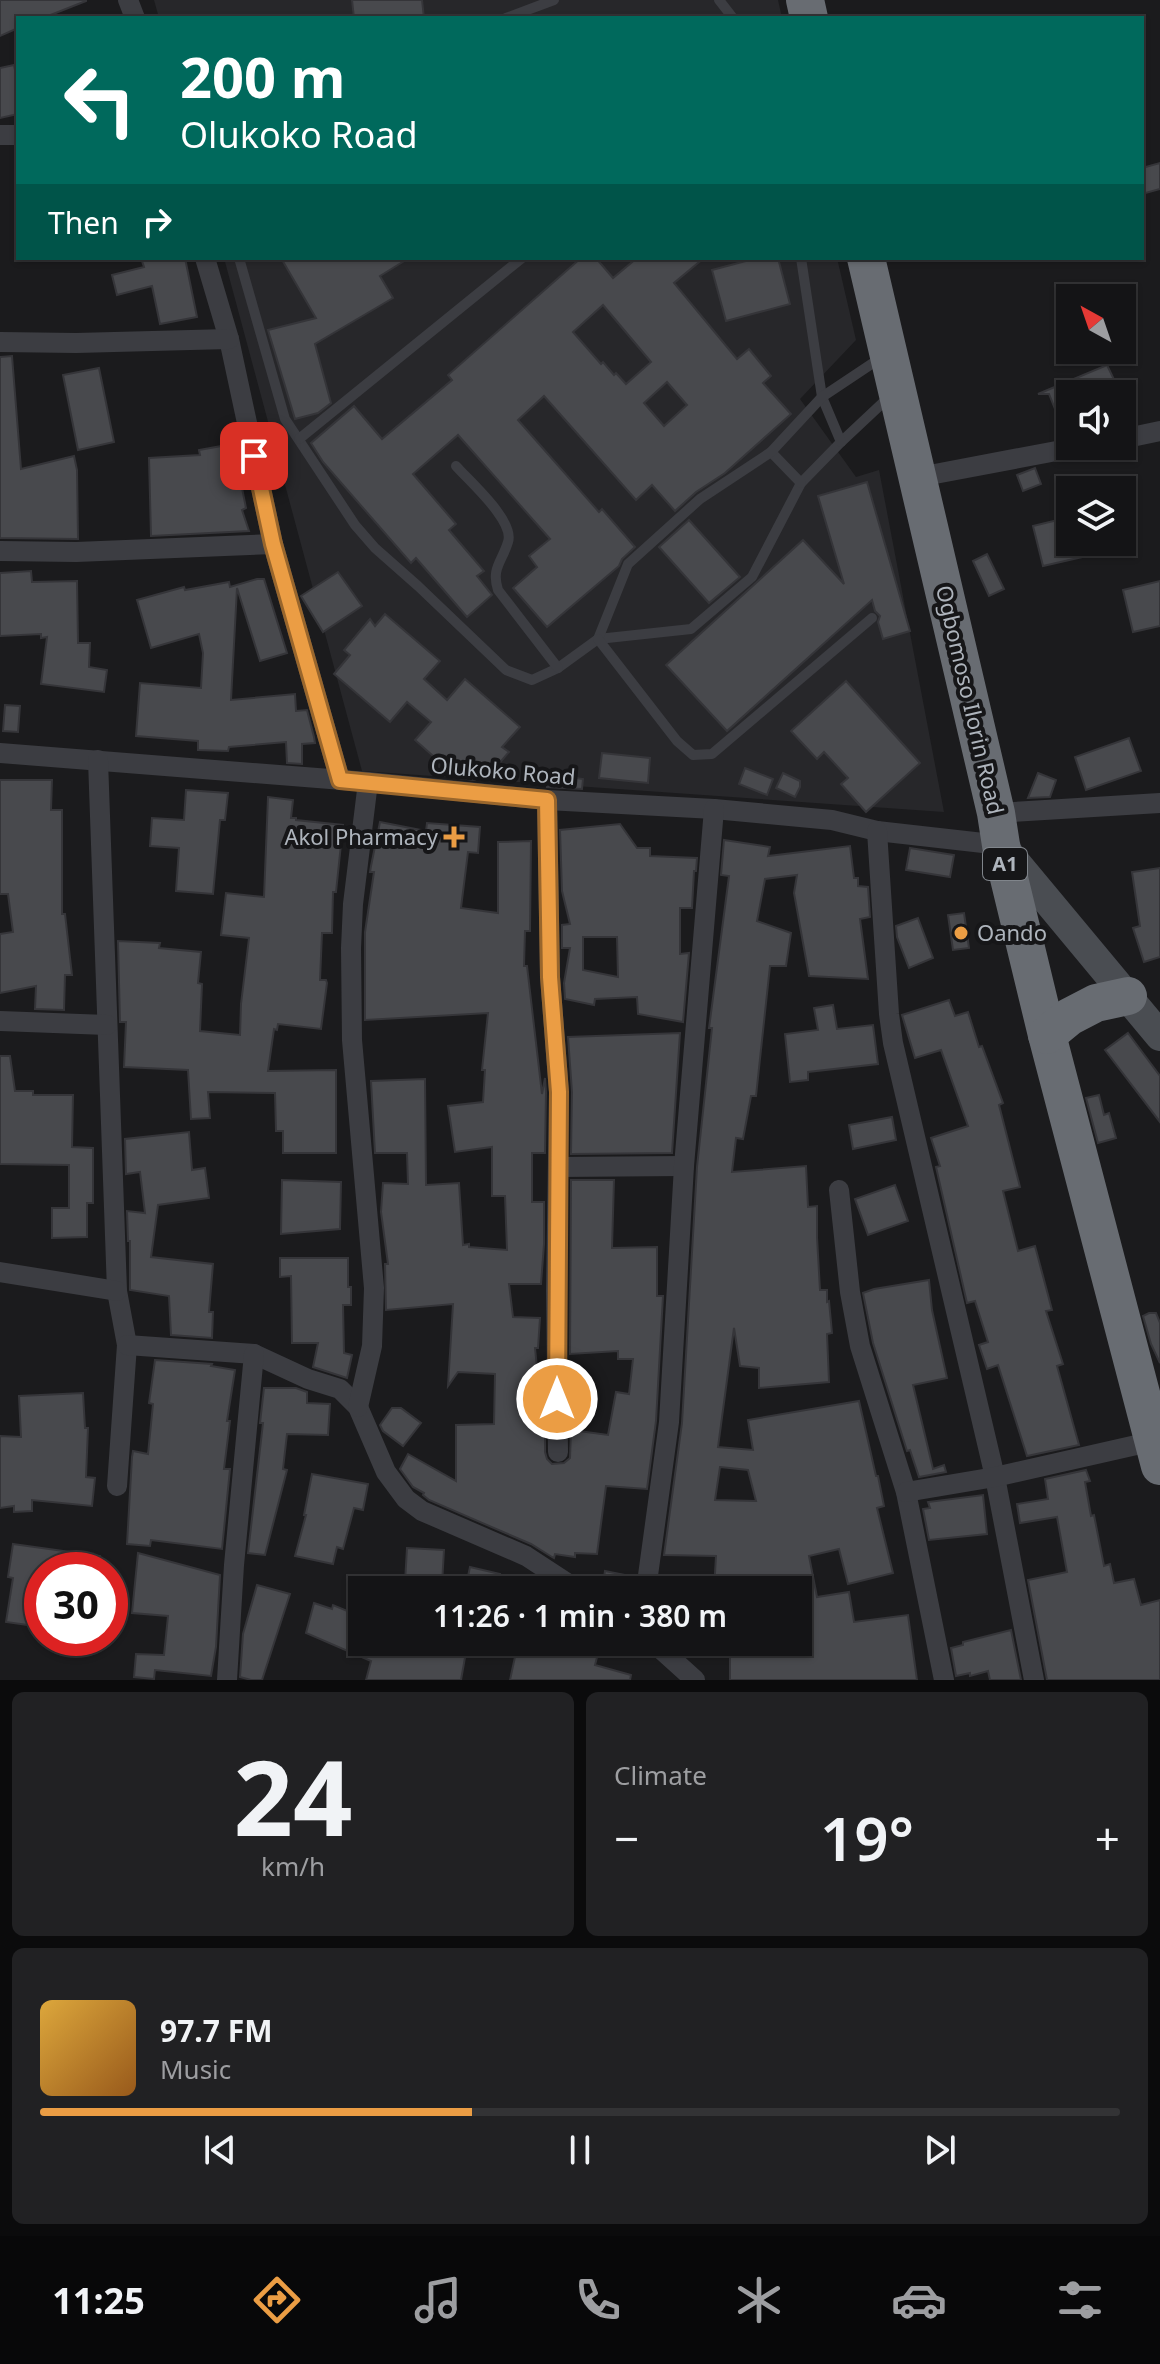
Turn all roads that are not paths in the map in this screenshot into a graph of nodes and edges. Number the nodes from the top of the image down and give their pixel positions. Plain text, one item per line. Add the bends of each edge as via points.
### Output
1 (554, 0) edge
2 (719, 0) edge
3 (533, 7) junction
4 (511, 16) edge
5 (525, 16) edge
6 (731, 16) edge
7 (206, 260) edge
8 (240, 260) edge
9 (520, 260) edge
10 (801, 260) edge
11 (866, 260) edge
12 (229, 339) junction
13 (0, 342) edge
14 (889, 352) junction
15 (898, 389) junction
16 (822, 397) junction
17 (1160, 431) edge
18 (1136, 436) edge
19 (299, 439) junction
20 (841, 442) junction
21 (1056, 451) edge
22 (771, 452) junction
23 (456, 466) dead end
24 (919, 477) junction
25 (801, 483) junction
26 (273, 544) junction
27 (0, 551) edge
28 (872, 618) dead end
29 (598, 639) junction
30 (558, 668) junction
31 (0, 753) edge
32 (98, 760) junction
33 (340, 780) junction
34 (368, 782) junction
35 (547, 800) junction
36 (1160, 803) edge
37 (714, 809) junction
38 (998, 829) junction
39 (877, 831) junction
40 (1128, 996) junction
41 (0, 1021) edge
42 (107, 1025) junction
43 (1047, 1035) junction
44 (1160, 1036) edge
45 (684, 1166) junction
46 (558, 1167) junction
47 (839, 1190) dead end
48 (0, 1272) edge
49 (117, 1291) junction
50 (127, 1345) junction
51 (254, 1354) junction
52 (358, 1407) junction
53 (558, 1452) dead end
54 (1157, 1454) edge
55 (995, 1477) junction
56 (117, 1486) dead end
57 (906, 1492) junction
58 (557, 1576) edge
59 (648, 1576) edge
60 (668, 1656) edge
61 (227, 1680) edge
62 (695, 1680) edge
63 (944, 1680) edge
64 (1034, 1680) edge

1 - 3 lane
2 - 6 lane
3 - 4 lane
3 - 5 lane
7 - 12 street
8 - 19 lane via 285,419
9 - 19 lane
10 - 16 lane
11 - 14 highway, Ogbomoso Ilorin Road / A1
12 - 13 street
12 - 26 street
14 - 15 highway, Ogbomoso Ilorin Road / A1
14 - 16 lane
15 - 20 lane
15 - 24 highway, Ogbomoso Ilorin Road / A1
16 - 20 lane
16 - 22 lane
17 - 18 street
19 - 30 lane via 375,548 506,670 532,680
20 - 25 lane
21 - 24 street
22 - 25 lane
22 - 29 lane via 700,499 628,564
23 - 30 lane via 507,526 510,539 494,579
24 - 38 highway, Ogbomoso Ilorin Road / A1
25 - 29 lane via 752,577 691,629
26 - 27 street
26 - 33 street
28 - 29 lane via 712,754 693,755 677,741
29 - 30 lane
31 - 32 street, Olukoko Road
32 - 33 street, Olukoko Road
32 - 42 street
33 - 34 street, Olukoko Road
34 - 35 street, Olukoko Road
34 - 52 street via 351,948 352,1040 374,1288 372,1346
35 - 37 street, Olukoko Road
35 - 46 street
36 - 38 street, Olukoko Road
37 - 39 street, Olukoko Road via 832,820
37 - 45 street
38 - 39 street, Olukoko Road
38 - 40 main road
38 - 43 highway, Ogbomoso Ilorin Road / A1
39 - 55 street via 893,1043
40 - 43 highway via 1096,1003
40 - 44 main road
41 - 42 street
42 - 49 street
43 - 54 highway, Ogbomoso Ilorin Road / A1
45 - 46 street
45 - 59 street via 669,1422
46 - 53 street
47 - 57 street via 860,1346
48 - 49 street
49 - 50 street
50 - 51 street
50 - 56 street
51 - 52 street via 340,1389
51 - 61 street
52 - 58 street via 386,1472 406,1499
54 - 55 street
55 - 57 street
55 - 64 street
57 - 63 street
60 - 62 street

